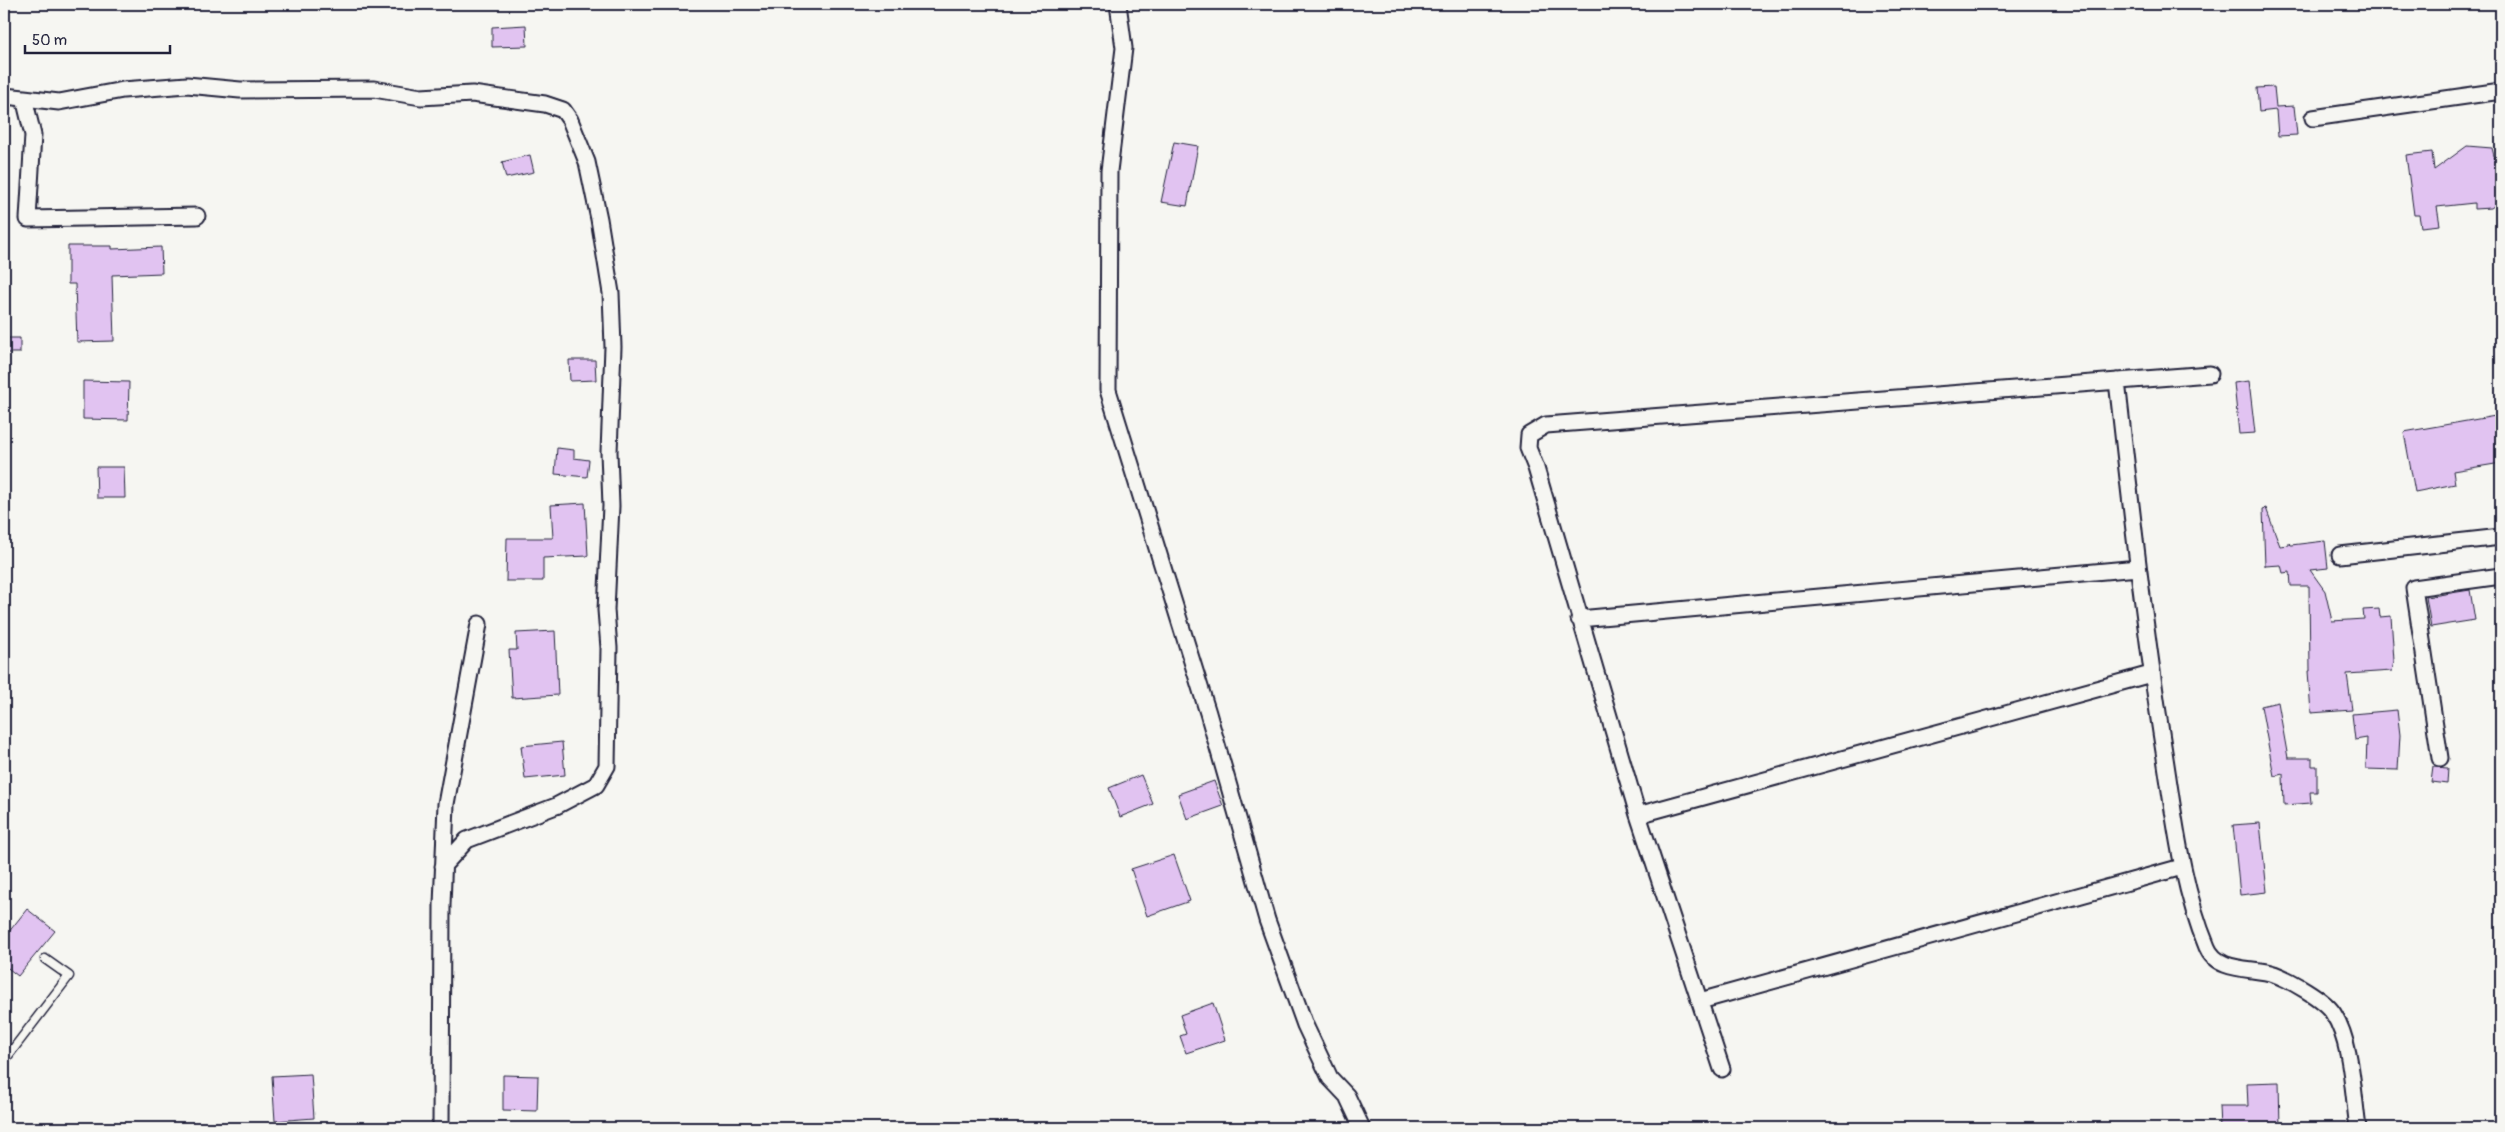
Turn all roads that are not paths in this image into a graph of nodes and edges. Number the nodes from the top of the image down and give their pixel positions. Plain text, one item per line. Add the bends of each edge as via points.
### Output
1 (1118, 4) edge
2 (2501, 91) edge
3 (4, 96) edge
4 (24, 98) junction
5 (2313, 118) dead end
6 (198, 216) dead end
7 (2210, 374) dead end
8 (2117, 381) junction
9 (2501, 537) edge
10 (2340, 555) dead end
11 (2138, 568) junction
12 (2501, 576) edge
13 (1579, 619) junction
14 (479, 624) dead end
15 (2152, 674) junction
16 (2440, 758) dead end
17 (1638, 815) junction
18 (443, 866) junction
19 (2182, 867) junction
20 (46, 959) dead end
21 (1700, 1001) junction
22 (4, 1061) edge
23 (1722, 1069) dead end
24 (441, 1128) edge
25 (1362, 1128) edge
26 (2358, 1128) edge

1 - 25 street via 1124,48 1110,171 1108,390 1208,713 1267,920 1305,1025 1330,1078 1347,1096
2 - 5 street
3 - 4 street
4 - 6 street via 33,135 28,219
4 - 18 street via 59,102 123,90 187,85 240,90 374,89 421,97 472,94 545,104 563,110 570,120 587,162 611,294 607,766 596,785 556,806 467,840
7 - 8 street
8 - 11 street
8 - 13 street via 1546,424 1529,435 1528,448
9 - 10 street
11 - 13 street
11 - 15 street
12 - 16 street via 2414,588
13 - 17 street
14 - 18 street via 446,804
15 - 17 street
15 - 19 street
17 - 21 street
18 - 24 street
19 - 21 street
19 - 26 street via 2207,950 2218,962 2274,974 2308,991 2333,1011 2348,1057
20 - 22 lane via 69,976
21 - 23 street

